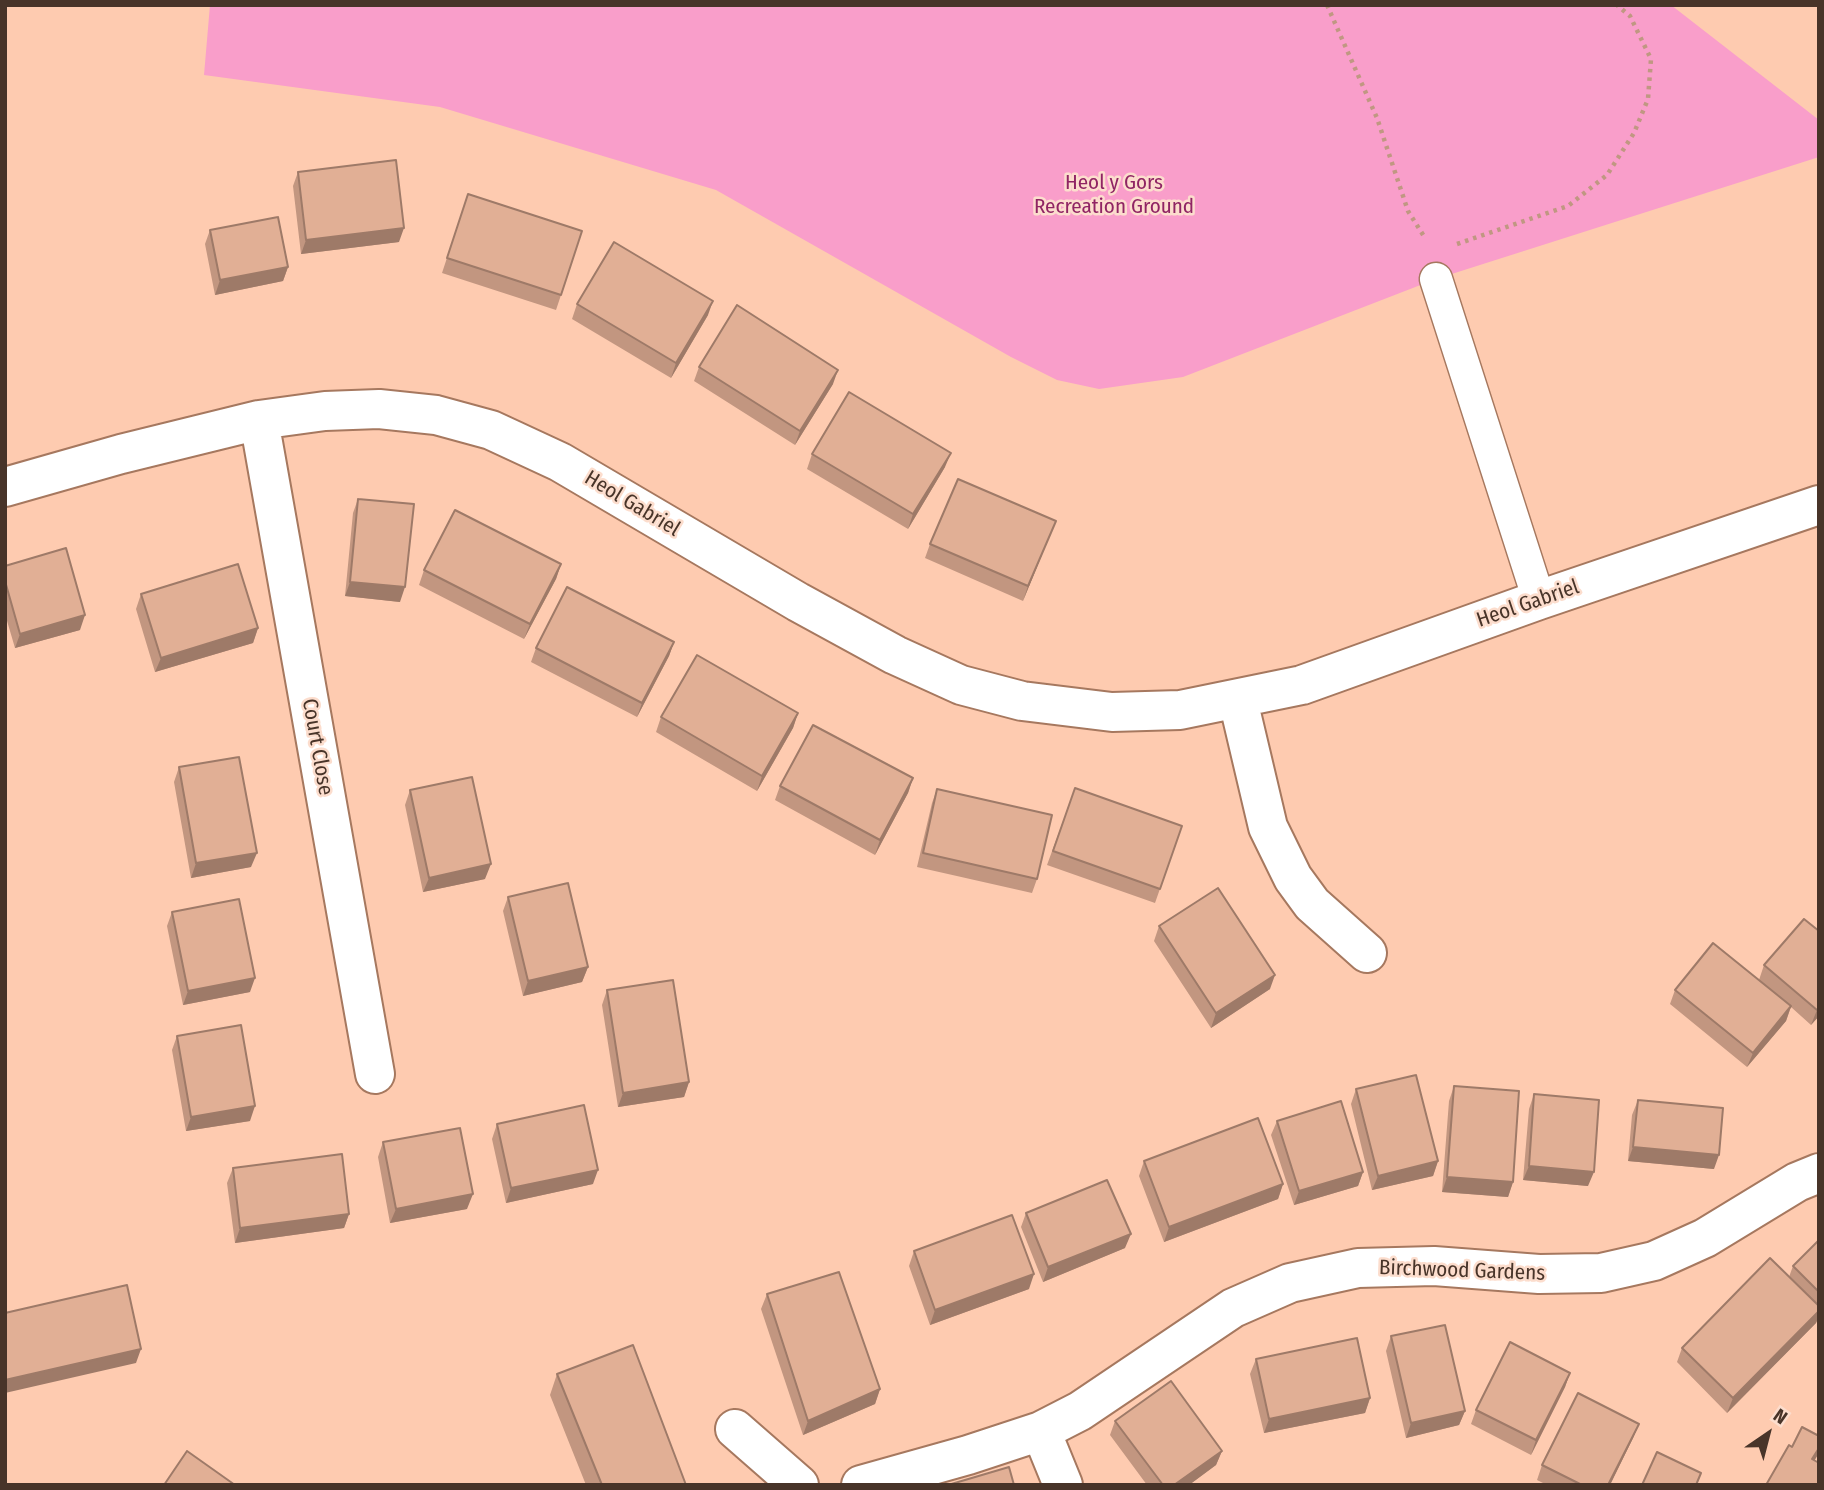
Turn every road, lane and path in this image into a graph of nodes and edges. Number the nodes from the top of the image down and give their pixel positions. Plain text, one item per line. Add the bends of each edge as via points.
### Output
1 (1327, 5) edge
2 (1617, 5) edge
3 (1434, 265) junction
4 (259, 420) junction
5 (5, 487) edge
6 (1819, 505) edge
7 (1539, 600) junction
8 (1238, 700) junction
9 (1367, 953) dead end
10 (376, 1074) dead end
11 (1819, 1173) edge
12 (735, 1429) dead end
13 (1041, 1431) junction
14 (799, 1485) edge
15 (861, 1485) edge
16 (1063, 1485) edge

1 - 3 path
2 - 3 path via 1630,16 1651,59 1648,99 1634,133 1607,175 1568,206
3 - 7 lane
4 - 5 street, Heol Gabriel
4 - 8 street, Heol Gabriel via 379,409 436,415 491,430 560,462 895,655 961,685 1022,701 1112,712 1180,710
4 - 10 street, Court Close
6 - 7 street, Heol Gabriel
7 - 8 street, Heol Gabriel via 1302,685
8 - 9 street via 1269,827 1293,878 1312,904
11 - 13 street, Birchwood Gardens via 1705,1238 1654,1261 1601,1273 1539,1274 1434,1266 1358,1268 1290,1283 1233,1308 1080,1411
12 - 14 street
13 - 15 street, Birchwood Gardens
13 - 16 street

